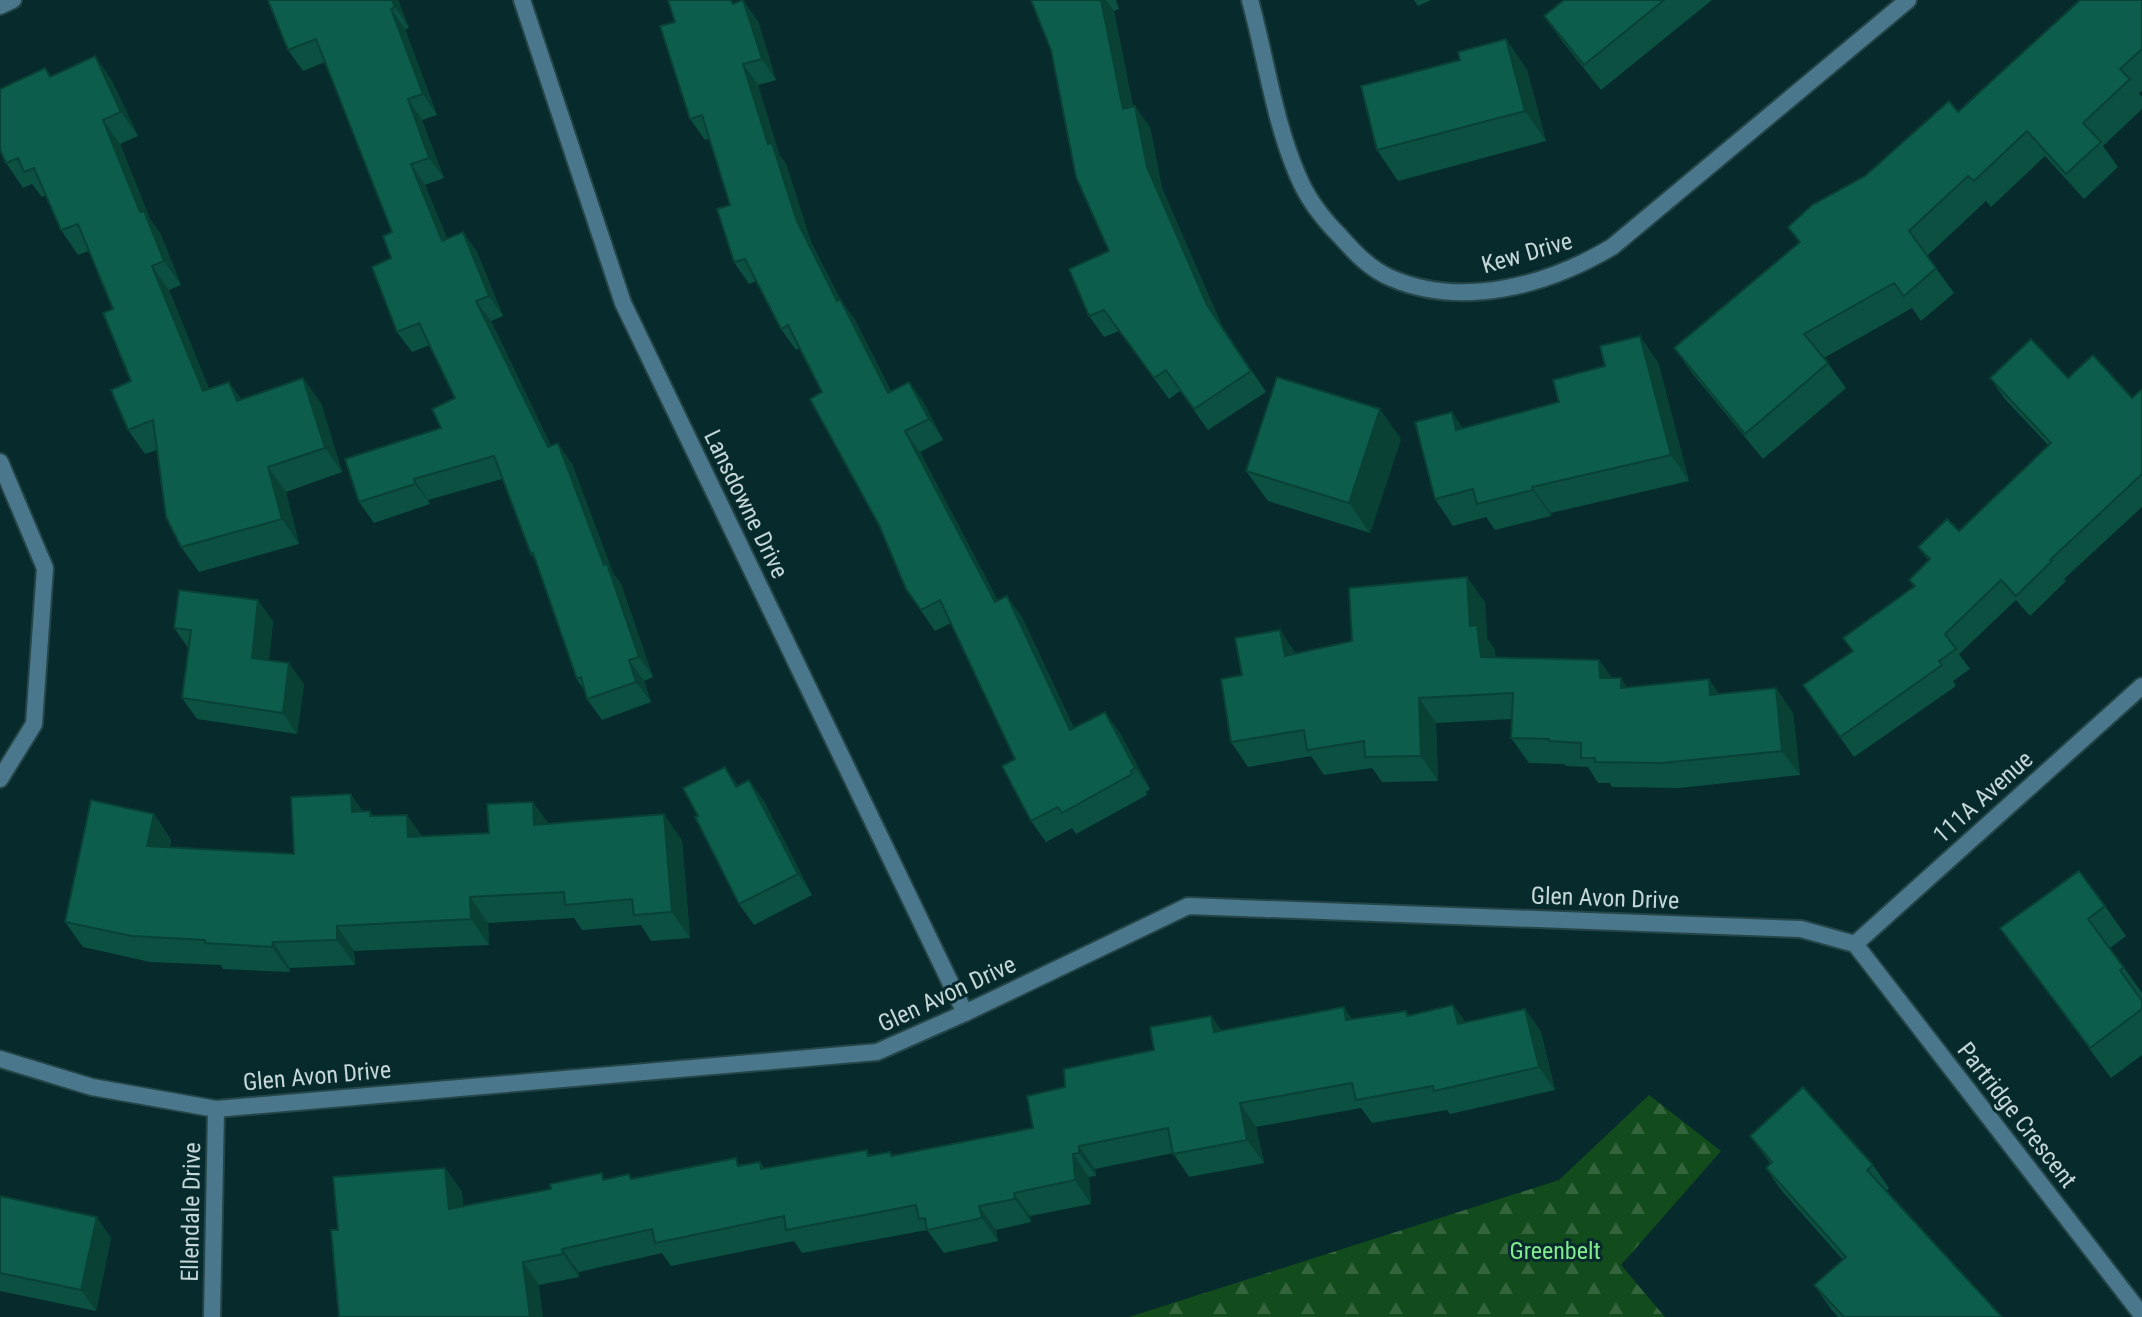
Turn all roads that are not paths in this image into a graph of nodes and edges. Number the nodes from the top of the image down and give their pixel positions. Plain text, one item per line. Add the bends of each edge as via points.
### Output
1 (13, 0) edge
2 (522, 0) edge
3 (1250, 0) edge
4 (1908, 0) edge
5 (0, 6) edge
6 (0, 462) edge
7 (2142, 686) edge
8 (0, 779) edge
9 (1855, 944) junction
10 (965, 1013) junction
11 (0, 1059) edge
12 (216, 1109) junction
13 (2142, 1315) edge
14 (212, 1317) edge

1 - 5 street
2 - 10 street, Lansdowne Drive via 623,303
3 - 4 street, Kew Drive via 1299,179 1328,224 1362,261 1389,278 1449,293 1482,292 1554,275 1612,247
6 - 8 street via 45,568 34,724
7 - 9 street, 111A Avenue
9 - 10 street, Glen Avon Drive via 1801,929 1188,906
9 - 13 street, Partridge Crescent
10 - 12 street, Glen Avon Drive via 877,1052
11 - 12 street, Glen Avon Drive via 92,1087
12 - 14 street, Ellendale Drive

